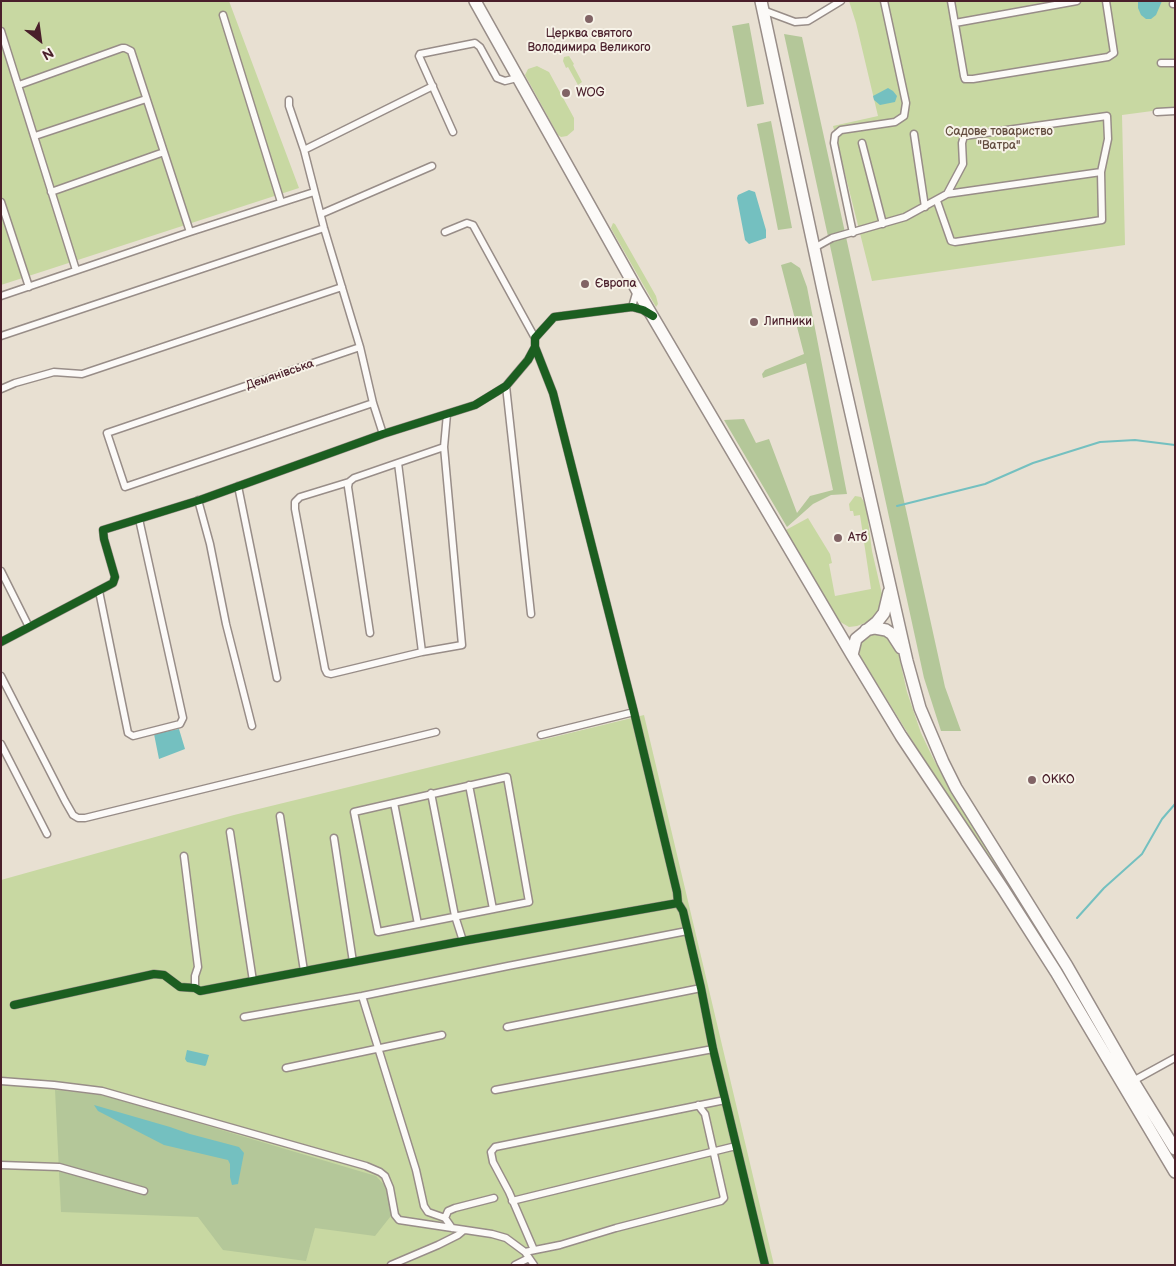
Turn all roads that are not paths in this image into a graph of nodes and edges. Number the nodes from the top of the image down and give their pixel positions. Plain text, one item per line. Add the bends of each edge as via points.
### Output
1 (475, 1) edge
2 (841, 1) edge
3 (884, 1) edge
4 (951, 1) edge
5 (1077, 1) edge
6 (1106, 1) edge
7 (762, 6) edge
8 (224, 15) dead end
9 (955, 23) junction
10 (1, 31) edge
11 (1162, 63) dead end
12 (1175, 63) edge
13 (517, 78) junction
14 (19, 85) junction
15 (433, 86) junction
16 (146, 99) junction
17 (289, 100) dead end
18 (1175, 111) edge
19 (1157, 112) dead end
20 (453, 132) dead end
21 (914, 134) dead end
22 (35, 136) junction
23 (862, 143) dead end
24 (304, 150) junction
25 (164, 152) junction
26 (432, 166) dead end
27 (1101, 172) junction
28 (51, 192) junction
29 (314, 192) junction
30 (947, 194) junction
31 (937, 201) junction
32 (1, 202) edge
33 (281, 202) junction
34 (925, 207) junction
35 (321, 214) junction
36 (883, 224) junction
37 (324, 228) junction
38 (190, 232) junction
39 (445, 232) dead end
40 (853, 233) junction
41 (814, 248) junction
42 (76, 270) junction
43 (342, 286) junction
44 (29, 287) junction
45 (637, 290) junction
46 (1, 296) edge
47 (632, 307) junction
48 (653, 316) junction
49 (1, 336) edge
50 (534, 338) junction
51 (360, 347) junction
52 (534, 347) junction
53 (506, 386) junction
54 (1, 389) edge
55 (373, 403) junction
56 (447, 414) junction
57 (383, 434) junction
58 (444, 448) junction
59 (398, 464) junction
60 (349, 482) junction
61 (238, 486) junction
62 (198, 500) junction
63 (139, 519) junction
64 (1, 571) edge
65 (890, 585) junction
66 (99, 591) junction
67 (531, 614) dead end
68 (30, 626) junction
69 (866, 630) junction
70 (370, 633) dead end
71 (1, 642) edge
72 (422, 652) junction
73 (852, 654) junction
74 (907, 661) junction
75 (1, 676) edge
76 (277, 678) dead end
77 (634, 712) junction
78 (252, 726) dead end
79 (436, 732) dead end
80 (542, 735) dead end
81 (1, 744) edge
82 (469, 785) junction
83 (432, 793) junction
84 (394, 803) junction
85 (280, 816) dead end
86 (230, 832) dead end
87 (47, 834) dead end
88 (334, 838) dead end
89 (184, 856) dead end
90 (678, 903) junction
91 (493, 909) junction
92 (455, 916) junction
93 (418, 924) junction
94 (687, 931) junction
95 (463, 941) junction
96 (353, 962) junction
97 (304, 971) junction
98 (253, 981) junction
99 (195, 988) junction
100 (701, 988) junction
101 (362, 996) junction
102 (14, 1004) dead end
103 (244, 1017) dead end
104 (507, 1027) dead end
105 (442, 1035) dead end
106 (378, 1048) junction
107 (713, 1049) junction
108 (1110, 1052) junction
109 (1175, 1058) edge
110 (286, 1068) dead end
111 (1, 1081) edge
112 (1133, 1081) junction
113 (495, 1090) dead end
114 (725, 1100) junction
115 (698, 1105) junction
116 (736, 1146) junction
117 (1175, 1149) edge
118 (713, 1151) junction
119 (1, 1164) edge
120 (1175, 1172) edge
121 (144, 1191) dead end
122 (494, 1198) dead end
123 (512, 1201) junction
124 (445, 1218) junction
125 (452, 1228) junction
126 (464, 1230) junction
127 (534, 1250) junction
128 (527, 1255) junction
129 (391, 1265) edge
130 (515, 1265) edge
131 (534, 1265) edge
132 (765, 1265) edge

1 - 13 highway
2 - 7 street via 808,21 795,22
3 - 40 street via 906,103 904,116 895,122 841,130 835,135
4 - 9 street
5 - 9 street
6 - 9 street via 1114,53 1108,58 973,79 965,79
7 - 41 highway
8 - 33 street
10 - 14 street
11 - 12 street
13 - 15 street via 497,78 480,47 472,43 420,54
13 - 45 highway
14 - 16 street via 125,48 131,50
14 - 22 street
15 - 20 street
15 - 24 street
16 - 22 street
16 - 25 street
17 - 24 street
18 - 19 street
21 - 34 street
22 - 28 street
23 - 36 street
24 - 29 street
25 - 28 street
25 - 38 street
26 - 35 street
27 - 30 street
27 - 30 street via 1108,139 1107,116 964,136 963,164
27 - 31 street via 1102,220 1098,222 951,241
28 - 42 street
29 - 33 street
29 - 35 street
30 - 31 street
31 - 34 street
32 - 44 street
33 - 38 street
34 - 36 street via 905,218
35 - 37 street
36 - 40 street
37 - 43 street
37 - 49 street
38 - 42 street
39 - 50 street via 467,223 473,224
40 - 41 street via 832,238
41 - 65 highway
42 - 44 street
43 - 51 street
43 - 54 street via 82,374 54,372
44 - 46 street
45 - 47 street
45 - 48 highway
47 - 48 street
47 - 50 street via 554,317
48 - 73 highway
50 - 52 street
51 - 55 street
51 - 55 street, Демянівська via 107,433 125,487
52 - 53 street via 528,360
52 - 77 street via 553,393
53 - 56 street via 475,405
53 - 67 street
55 - 57 street
56 - 57 street
56 - 58 street
57 - 61 street
58 - 59 street
58 - 72 street via 462,645
59 - 60 street
59 - 72 street
60 - 70 street
60 - 72 street via 295,502 325,669 331,674
61 - 62 street
61 - 76 street
62 - 63 street
62 - 78 street
63 - 66 street via 103,530 115,576 113,583
63 - 66 street via 182,718 180,724 133,736 128,733
64 - 68 street
65 - 69 highway via 884,612
65 - 74 highway
66 - 68 street
68 - 71 street
69 - 73 highway via 856,639
69 - 74 highway via 880,628 892,634
73 - 108 highway via 906,743
74 - 108 highway via 920,708 942,762 1066,966
75 - 79 street via 65,801 78,818
77 - 80 street
77 - 90 street
81 - 87 street
82 - 83 street
82 - 91 street
82 - 91 street via 507,777 529,902
83 - 84 street
83 - 92 street
84 - 93 street
84 - 93 street via 354,812 361,848 378,932
85 - 97 street
86 - 98 street
88 - 96 street
89 - 99 street via 198,966 194,976
90 - 94 street
90 - 95 street
91 - 92 street
92 - 93 street
92 - 95 street
94 - 100 street
94 - 101 street
95 - 96 street
96 - 97 street
97 - 98 street
98 - 99 street via 200,991
99 - 102 street via 180,987 164,975 154,974
100 - 104 street
100 - 107 street
101 - 103 street
101 - 106 street
105 - 106 street
106 - 110 street
106 - 124 street via 424,1206 428,1212
107 - 113 street
107 - 114 street
108 - 112 highway
108 - 120 highway
109 - 112 street
111 - 125 street via 102,1091 366,1166 385,1176 399,1220
112 - 117 highway
114 - 115 street
114 - 116 street
115 - 118 street via 705,1114
115 - 123 street via 495,1148 490,1152 491,1156
116 - 118 street
116 - 132 street
118 - 123 street
118 - 127 street via 724,1198 721,1201
119 - 121 street via 59,1167
122 - 124 street via 455,1208 448,1211
123 - 127 street
124 - 125 street
125 - 126 street
126 - 128 street via 506,1238
126 - 129 street
127 - 128 street
128 - 130 street
128 - 131 street

